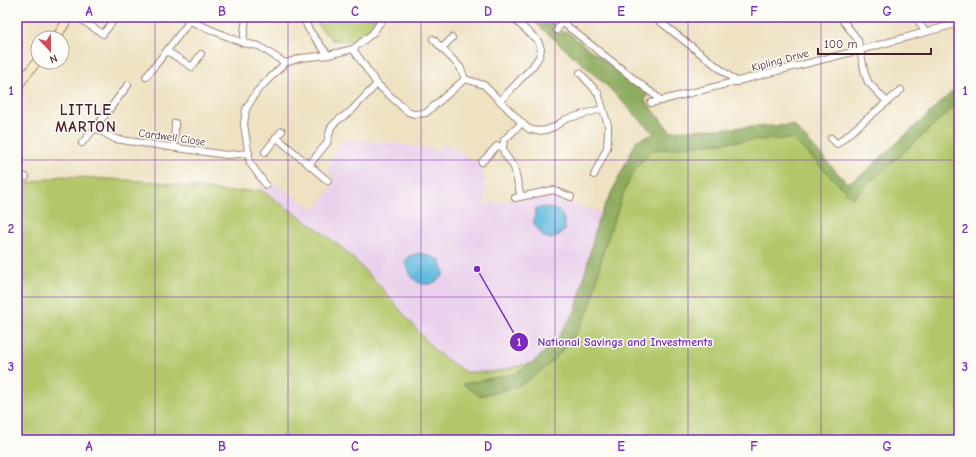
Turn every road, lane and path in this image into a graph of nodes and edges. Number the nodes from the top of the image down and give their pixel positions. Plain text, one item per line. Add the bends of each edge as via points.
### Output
1 (69, 17) edge
2 (77, 17) edge
3 (116, 17) edge
4 (184, 17) edge
5 (246, 17) edge
6 (303, 17) edge
7 (384, 17) edge
8 (512, 17) edge
9 (840, 17) edge
10 (916, 17) edge
11 (657, 18) edge
12 (190, 21) junction
13 (959, 23) edge
14 (61, 30) edge
15 (557, 30) dead end
16 (926, 32) junction
17 (452, 38) dead end
18 (432, 39) dead end
19 (243, 43) junction
20 (442, 48) junction
21 (353, 49) junction
22 (860, 50) junction
23 (167, 51) junction
24 (201, 54) dead end
25 (328, 55) junction
26 (285, 64) junction
27 (30, 70) edge
28 (580, 73) dead end
29 (146, 77) dead end
30 (465, 79) junction
31 (737, 82) junction
32 (377, 84) junction
33 (128, 85) dead end
34 (17, 87) edge
35 (900, 93) dead end
36 (500, 101) junction
37 (662, 101) junction
38 (887, 102) junction
39 (651, 103) dead end
40 (602, 109) junction
41 (175, 123) dead end
42 (522, 124) junction
43 (95, 128) junction
44 (282, 131) dead end
45 (276, 138) junction
46 (831, 138) dead end
47 (82, 143) dead end
48 (503, 147) junction
49 (174, 148) junction
50 (264, 152) dead end
51 (249, 153) junction
52 (482, 162) dead end
53 (309, 165) junction
54 (17, 174) edge
55 (594, 175) dead end
56 (26, 177) dead end
57 (328, 181) dead end
58 (266, 185) dead end
59 (521, 196) junction
60 (571, 197) dead end
61 (515, 198) dead end

1 - 14 street
2 - 3 street via 102,34
4 - 12 street
5 - 19 street
6 - 25 street via 309,30
7 - 21 street via 373,33
8 - 36 street via 538,41 540,57
9 - 22 street via 858,40
10 - 16 street
11 - 31 street
12 - 19 street
12 - 23 street
13 - 16 street, Kipling Drive
15 - 37 street via 562,22
16 - 22 street, Kipling Drive
17 - 20 street
18 - 20 street
19 - 26 street via 259,46
20 - 30 street via 460,67
21 - 25 street
21 - 32 street
22 - 31 street, Kipling Drive
22 - 38 street via 868,82
23 - 24 street via 192,67
23 - 29 street
25 - 26 street via 301,58
26 - 51 street via 257,91 246,109 244,124
27 - 34 street
28 - 40 street via 598,93
30 - 32 street via 432,109 421,114 408,112
30 - 36 street via 484,85
31 - 37 street, Kipling Drive
32 - 53 street via 331,128 327,143
33 - 43 street
35 - 38 street
36 - 42 street
37 - 39 street, Kipling Drive
38 - 46 street via 837,144
40 - 42 street via 566,119 546,130 529,129
40 - 55 street via 608,125 608,141 604,156
41 - 49 street
42 - 48 street via 504,140
43 - 47 street
43 - 49 street, Cardwell Close via 115,139
44 - 45 street
45 - 50 street
45 - 53 street
48 - 52 street via 498,146
48 - 59 street via 514,168
49 - 51 street, Cardwell Close via 227,155
51 - 58 street via 250,163
53 - 57 street
54 - 56 street
59 - 60 street via 553,190
59 - 61 street

